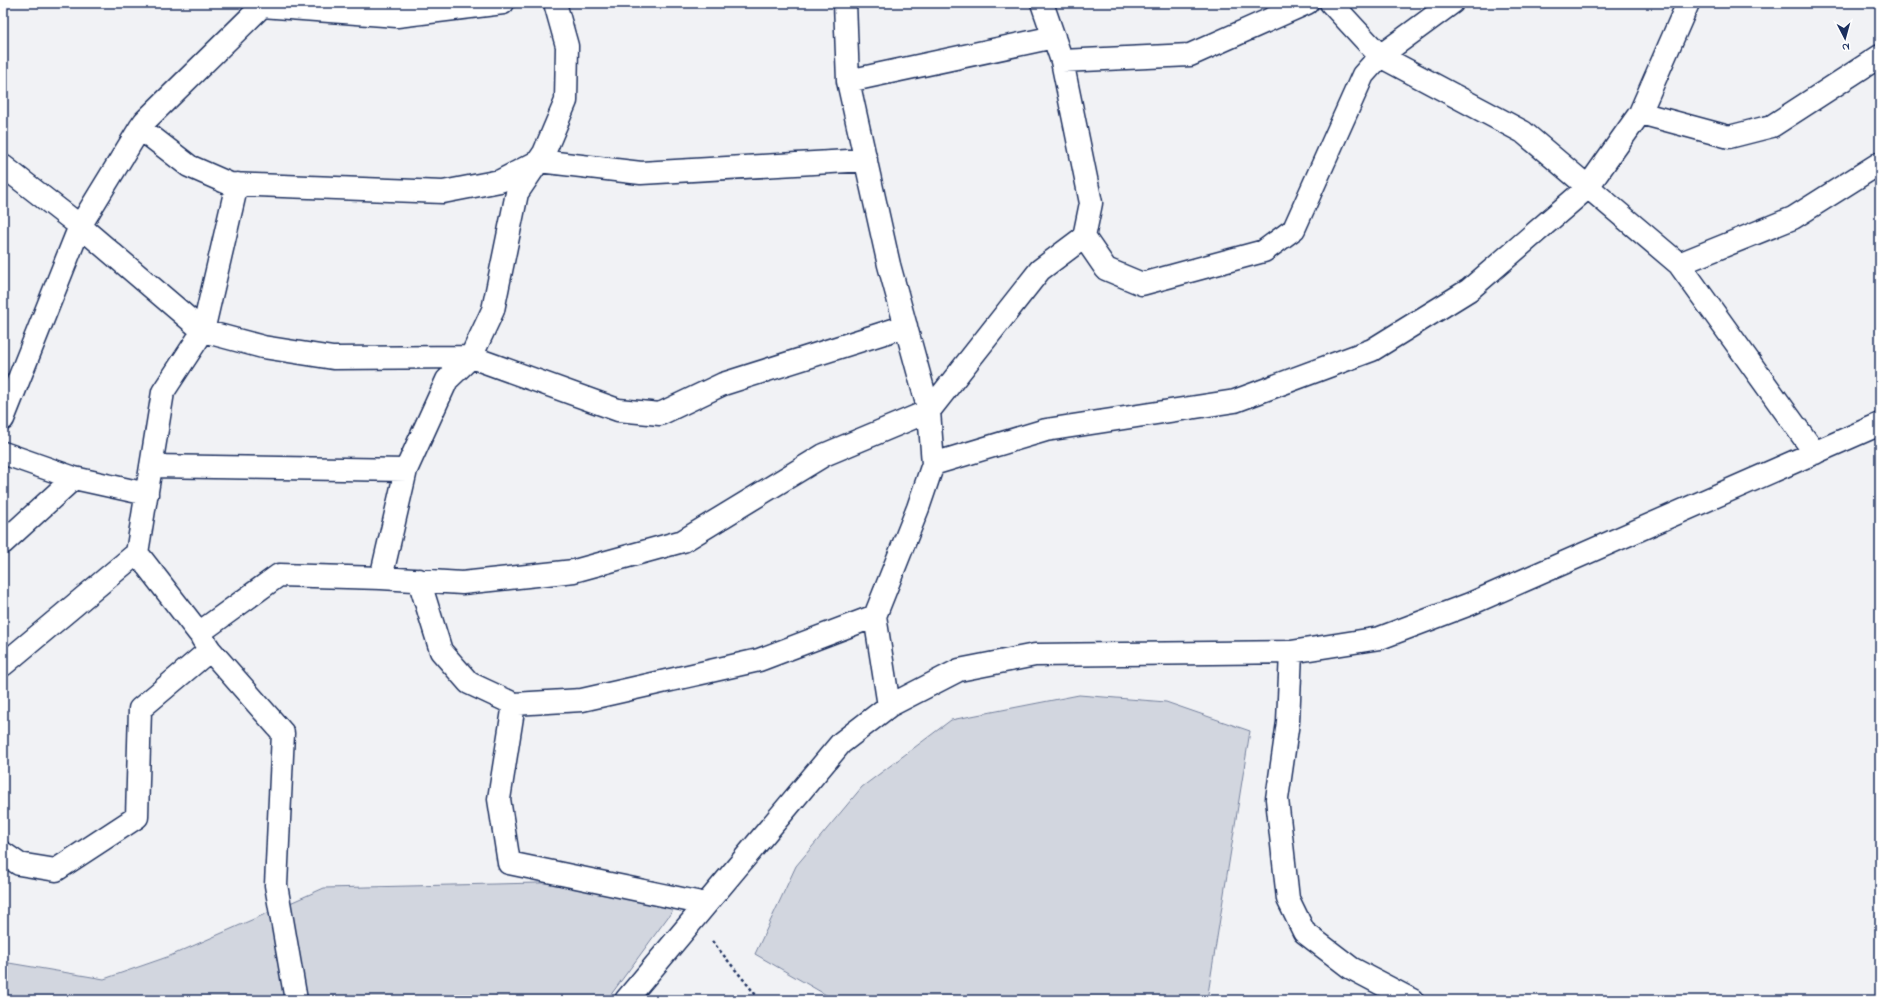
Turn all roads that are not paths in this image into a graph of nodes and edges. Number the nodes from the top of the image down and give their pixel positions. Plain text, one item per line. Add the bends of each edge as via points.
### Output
1 (503, 3) edge
2 (556, 3) edge
3 (846, 3) edge
4 (1042, 3) edge
5 (1307, 3) edge
6 (1331, 3) edge
7 (1452, 3) edge
8 (1688, 3) edge
9 (1054, 37) junction
10 (1380, 56) junction
11 (1880, 56) edge
12 (1062, 61) junction
13 (848, 81) junction
14 (1640, 113) junction
15 (140, 128) junction
16 (866, 160) junction
17 (539, 161) junction
18 (1880, 163) edge
19 (3, 166) edge
20 (237, 184) junction
21 (1587, 188) junction
22 (80, 226) junction
23 (1084, 237) junction
24 (1678, 264) junction
25 (906, 326) junction
26 (203, 331) junction
27 (471, 357) junction
28 (929, 412) junction
29 (3, 420) edge
30 (1880, 424) edge
31 (3, 453) edge
32 (1816, 453) junction
33 (933, 464) junction
34 (152, 466) junction
35 (406, 470) junction
36 (74, 478) junction
37 (147, 494) junction
38 (3, 542) edge
39 (137, 553) junction
40 (381, 578) junction
41 (419, 580) junction
42 (875, 616) junction
43 (204, 642) junction
44 (1292, 652) junction
45 (3, 665) edge
46 (514, 704) junction
47 (889, 706) junction
48 (3, 853) edge
49 (700, 912) junction
50 (296, 1000) edge
51 (626, 1000) edge
52 (1412, 1000) edge

1 - 15 street via 397,16 262,6 144,121
2 - 17 street via 567,46 566,101
3 - 13 street
4 - 9 street
5 - 12 street via 1190,55
6 - 10 street
7 - 10 street
8 - 14 street
9 - 12 street
9 - 13 street
10 - 21 street via 1523,132
10 - 23 street via 1363,75 1294,229 1264,251 1142,284 1106,269
11 - 14 street via 1772,126 1729,137
12 - 23 street via 1091,202
13 - 16 street
14 - 21 street
15 - 20 street via 189,166 230,184
15 - 22 street
16 - 17 street via 641,173
16 - 25 street via 889,265
17 - 20 street via 500,181 443,192
17 - 27 street via 517,193 493,310
18 - 24 street via 1793,218
19 - 22 street
20 - 26 street
21 - 24 street
21 - 33 street via 1469,290 1372,350 1235,401 1046,430
22 - 26 street
22 - 29 street
23 - 28 street via 1040,270
24 - 32 street
25 - 27 street via 723,384 660,414 618,410
25 - 28 street
26 - 27 street via 263,347 333,358
26 - 34 street via 163,392
27 - 35 street via 448,380
28 - 33 street
28 - 41 street via 824,455 683,541 574,571 462,583
30 - 32 street
31 - 36 street
32 - 44 street via 1470,604 1380,638
33 - 42 street
34 - 35 street
34 - 37 street
35 - 40 street
36 - 37 street
36 - 38 street
37 - 39 street
39 - 43 street
39 - 45 street
40 - 41 street
40 - 43 street via 279,575
41 - 46 street via 441,651 469,683
42 - 46 street via 759,660 582,700
42 - 47 street
43 - 48 street via 140,709 137,817 56,870 19,864
43 - 50 street via 283,733 276,885
44 - 47 street via 1035,655 959,670
44 - 52 street via 1288,722 1277,798 1288,899 1304,932 1352,968
46 - 49 street via 499,799 509,863
47 - 49 street via 841,743
49 - 51 street

